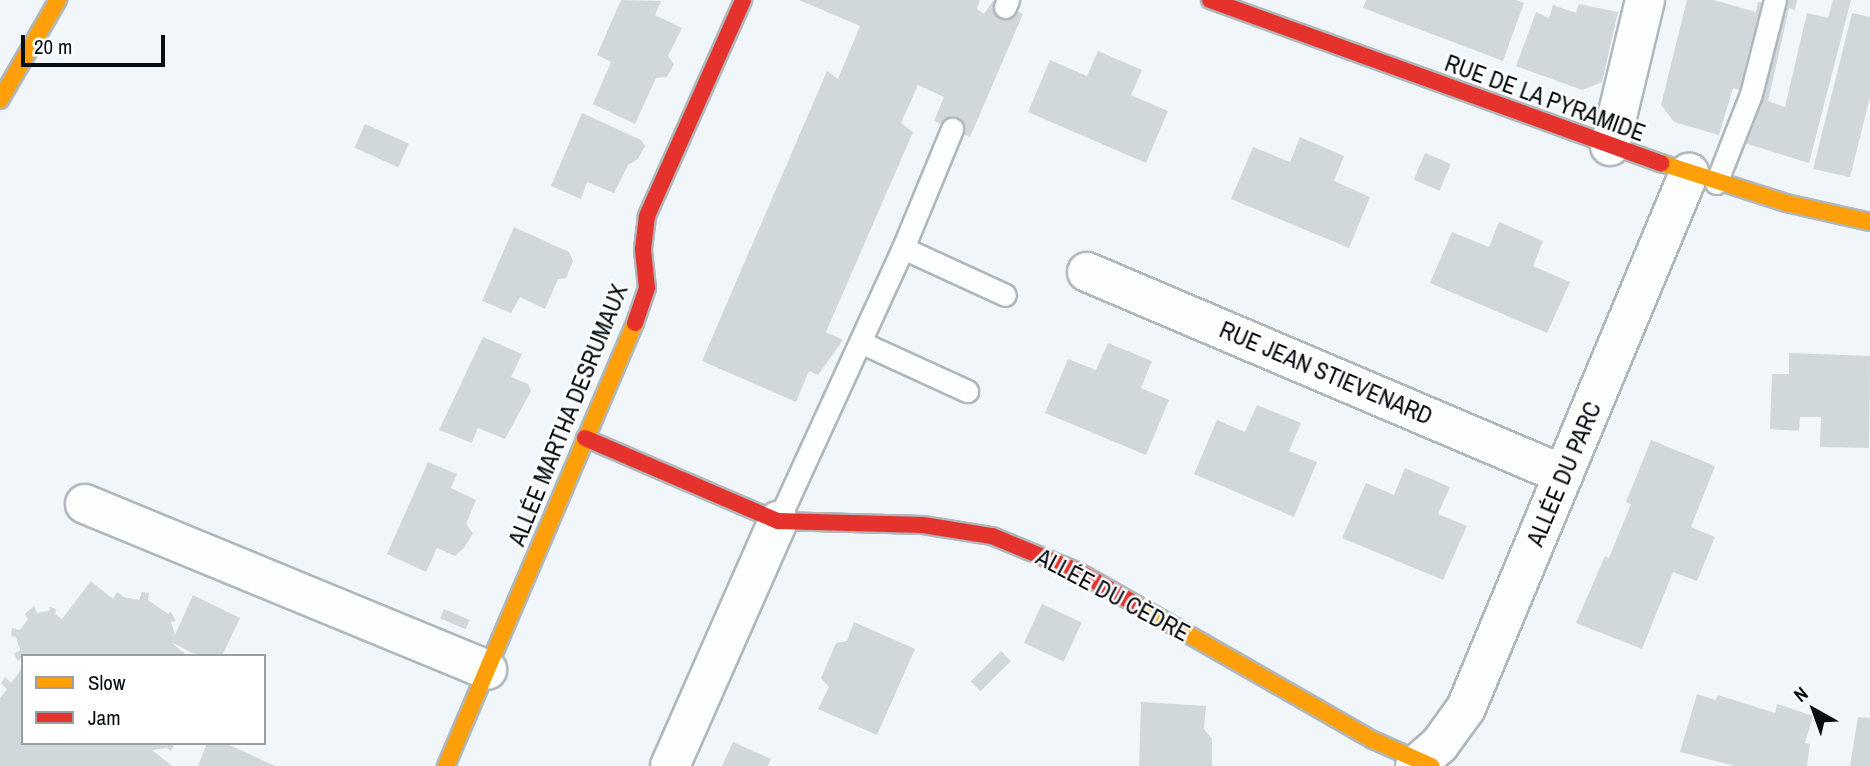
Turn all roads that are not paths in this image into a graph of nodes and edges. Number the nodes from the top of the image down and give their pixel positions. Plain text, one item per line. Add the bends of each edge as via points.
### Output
1 (58, 0) edge
2 (743, 0) edge
3 (1210, 0) edge
4 (1645, 0) edge
5 (1775, 0) edge
6 (0, 100) edge
7 (952, 129) dead end
8 (1609, 146) junction
9 (1703, 178) junction
10 (1870, 222) edge
11 (903, 248) junction
12 (1087, 272) dead end
13 (1005, 295) dead end
14 (860, 342) junction
15 (967, 391) dead end
16 (584, 438) junction
17 (1564, 475) junction
18 (85, 504) dead end
19 (778, 522) junction
20 (487, 670) junction
21 (1422, 765) edge
22 (446, 766) edge
23 (670, 766) edge

1 - 6 street
2 - 16 street, ALLÉE MARTHA DESRUMAUX via 647,216 643,305
3 - 8 street, RUE DE LA PYRAMIDE
4 - 8 street
5 - 9 lane via 1751,94
7 - 11 lane
8 - 9 street, RUE DE LA PYRAMIDE
9 - 10 street, RUE DE LA PYRAMIDE
9 - 17 street, ALLÉE DU PARC
11 - 13 lane
11 - 14 lane
12 - 17 street, RUE JEAN STIEVENARD
14 - 15 lane
14 - 19 lane
16 - 19 street, ALLÉE DU CÈDRE
16 - 20 street, ALLÉE MARTHA DESRUMAUX
17 - 21 street, ALLÉE DU PARC via 1466,708
18 - 20 street
19 - 21 street, ALLÉE DU CÈDRE via 933,526 992,536 1023,547 1079,572
19 - 23 street
20 - 22 street, ALLÉE MARTHA DESRUMAUX

